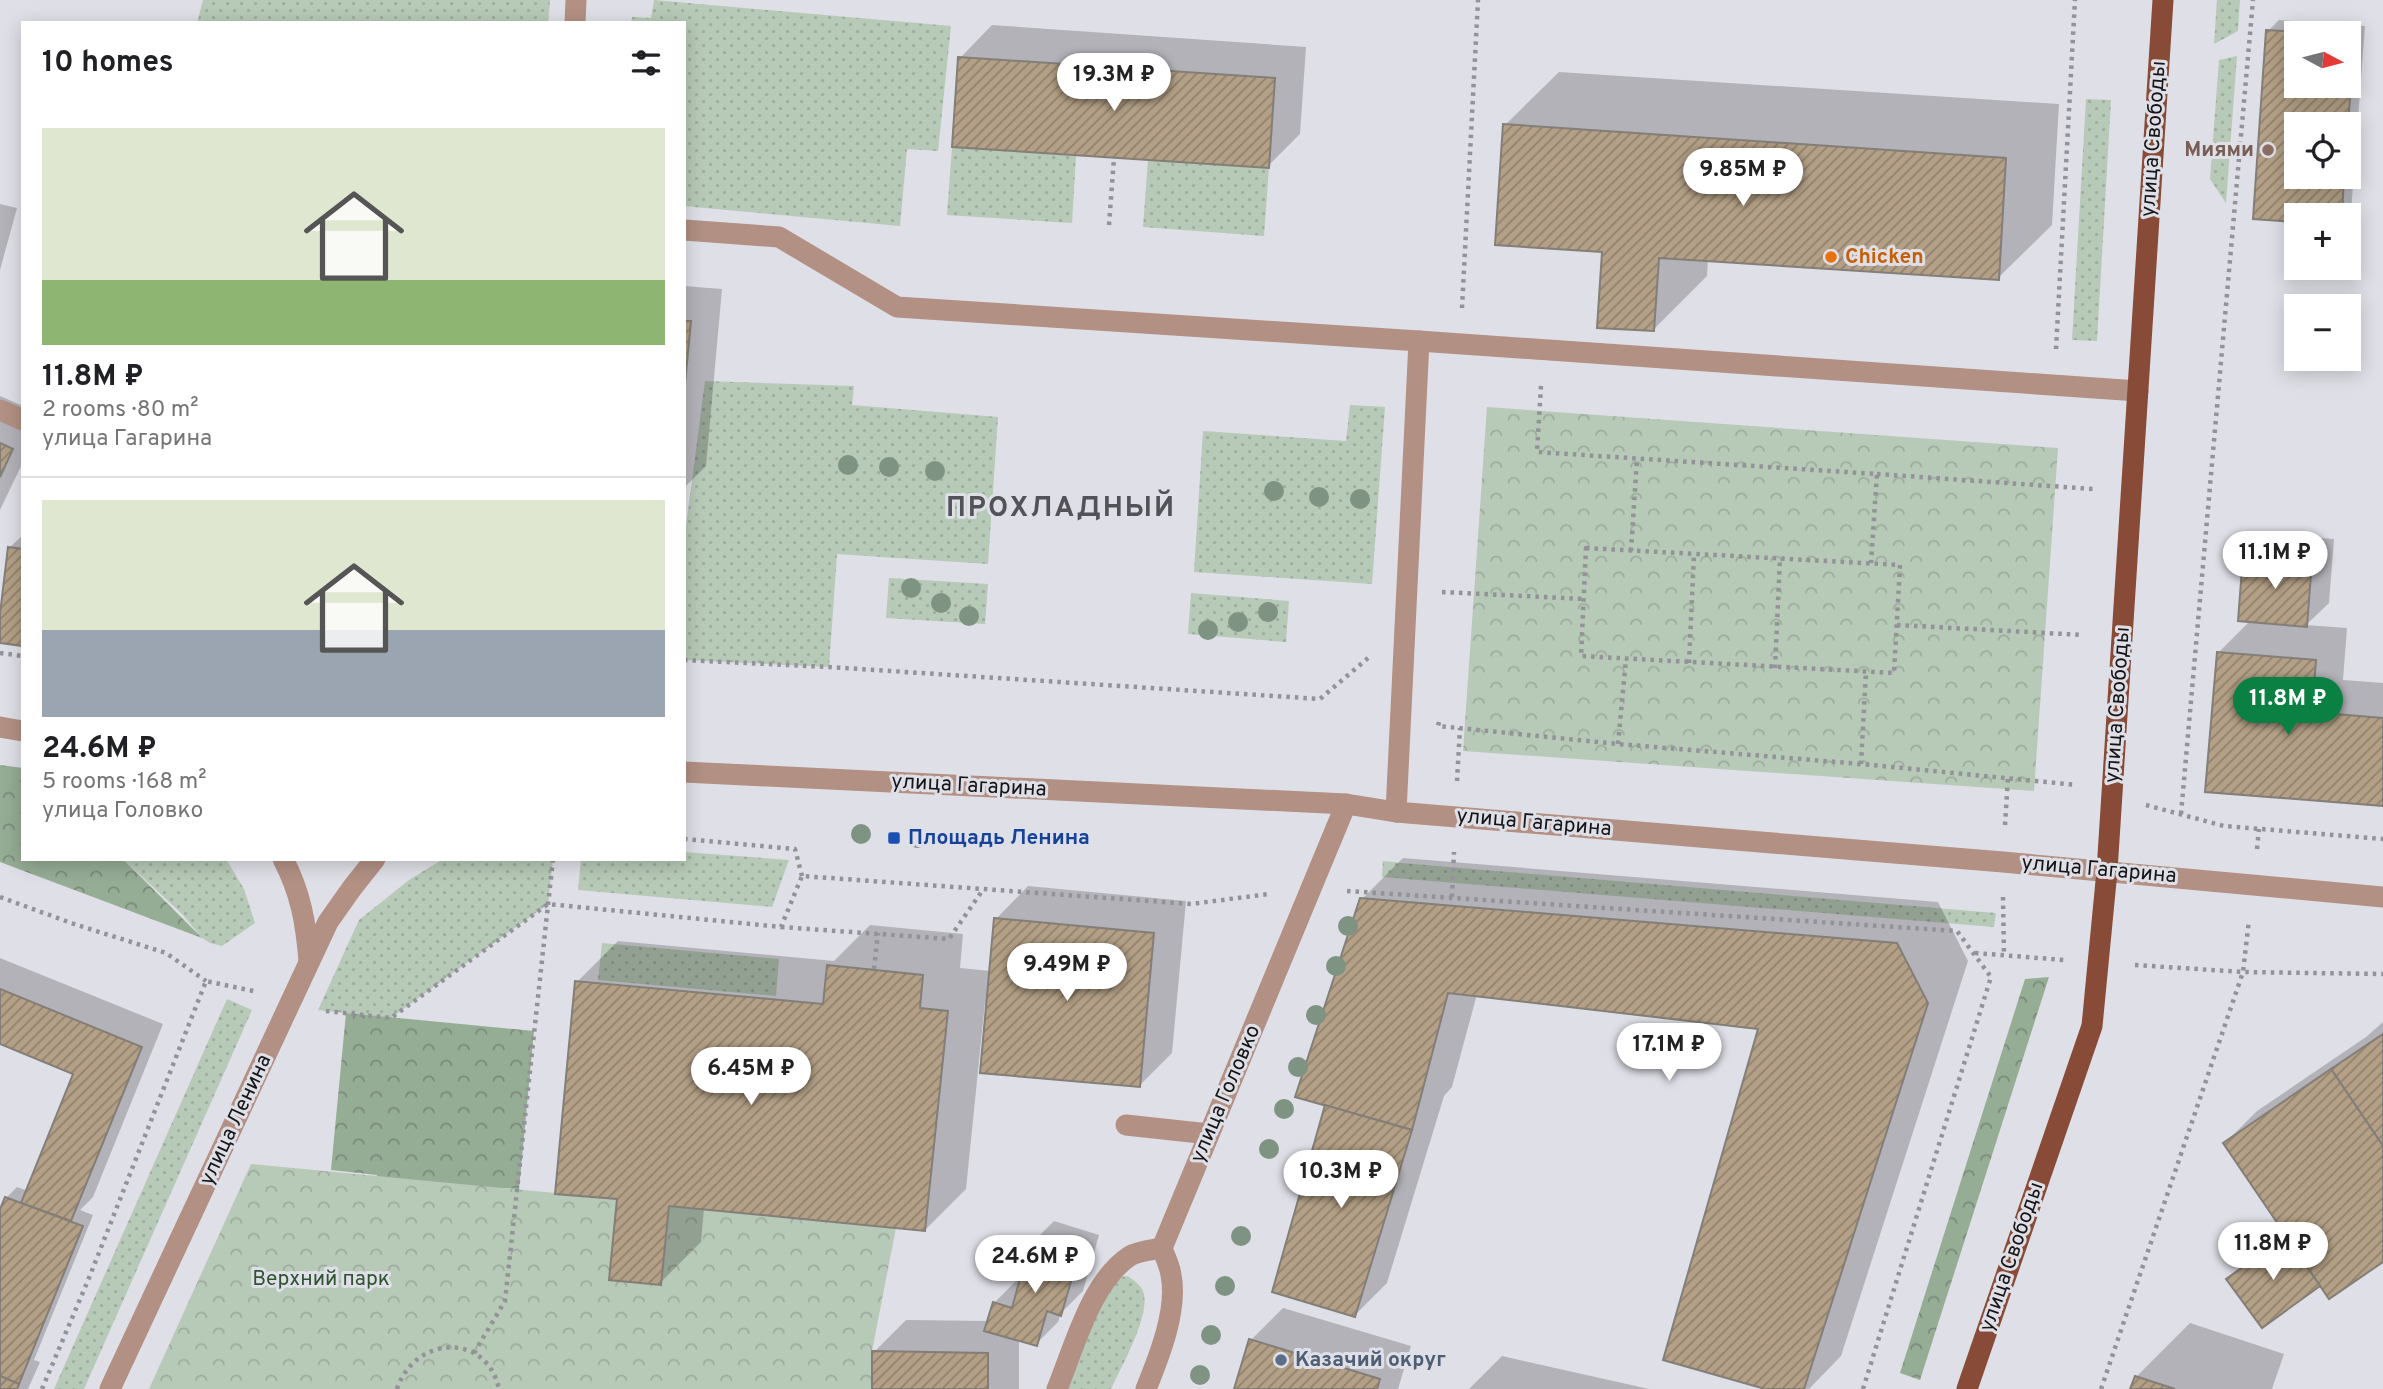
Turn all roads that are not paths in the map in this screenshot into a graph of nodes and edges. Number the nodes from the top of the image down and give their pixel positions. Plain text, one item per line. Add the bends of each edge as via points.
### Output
1 (576, 0) edge
2 (2163, 0) edge
3 (575, 21) edge
4 (686, 230) edge
5 (1419, 341) junction
6 (2138, 391) junction
7 (0, 410) edge
8 (21, 419) edge
9 (0, 727) edge
10 (21, 730) edge
11 (686, 772) edge
12 (1346, 804) junction
13 (1396, 812) junction
14 (284, 861) edge
15 (373, 861) edge
16 (2107, 871) junction
17 (2383, 897) edge
18 (309, 964) junction
19 (1126, 1125) dead end
20 (1209, 1134) junction
21 (1162, 1248) junction
22 (110, 1389) edge
23 (1056, 1389) edge
24 (1146, 1389) edge
25 (1967, 1389) edge

1 - 3 street
2 - 6 main road, улица Свободы
4 - 5 street via 779,237 897,307
5 - 6 street
5 - 13 street
6 - 16 main road, улица Свободы
7 - 8 street
9 - 10 street
11 - 12 street, улица Гагарина
12 - 13 street, улица Гагарина
12 - 20 street, улица Головко
13 - 16 street, улица Гагарина
14 - 18 street via 305,918
15 - 18 street, улица Ленина via 328,922
16 - 17 street, улица Гагарина
16 - 25 main road, улица Свободы via 2092,1026
18 - 22 street, улица Ленина
19 - 20 street
20 - 21 street, улица Головко
21 - 23 street via 1132,1254 1111,1271 1095,1297
21 - 24 street via 1171,1275 1171,1305 1162,1349

